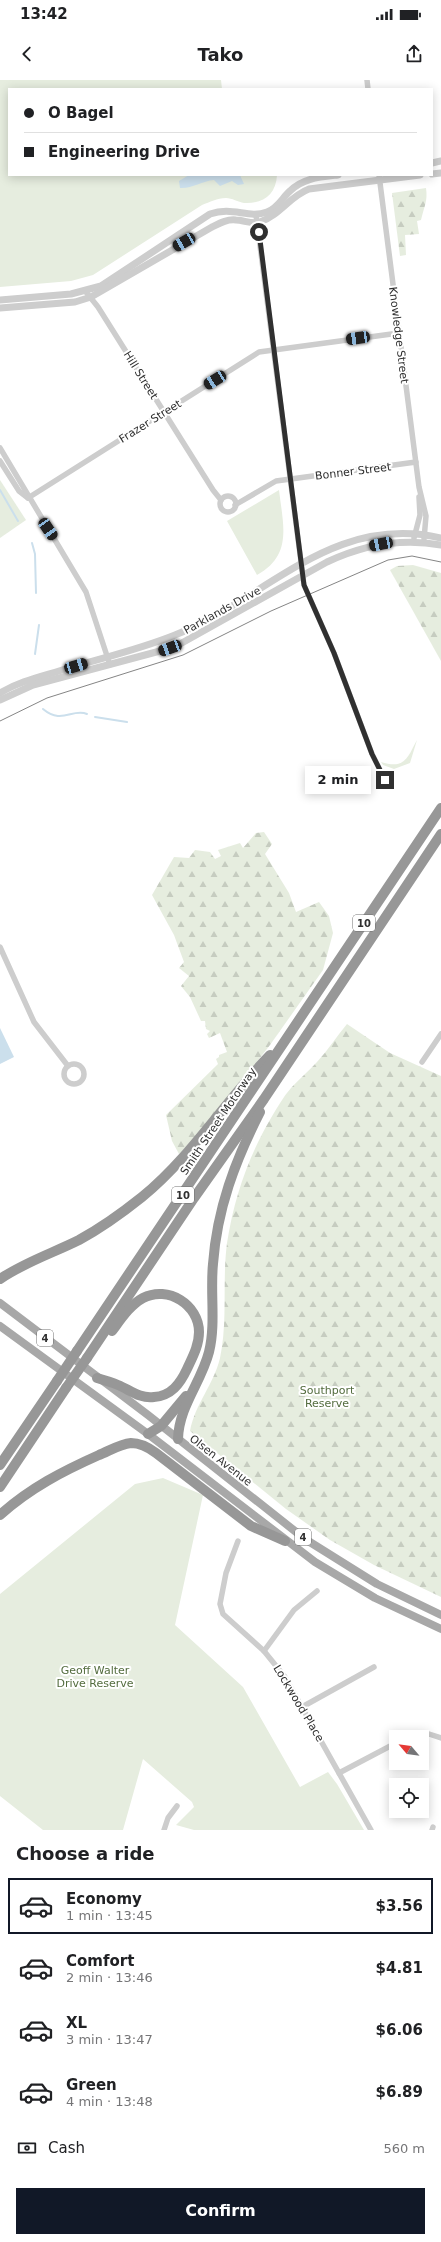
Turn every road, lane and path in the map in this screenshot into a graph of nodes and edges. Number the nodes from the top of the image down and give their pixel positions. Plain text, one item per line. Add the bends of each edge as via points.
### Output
1 (330, 176) edge
2 (400, 176) edge
3 (379, 177) edge
4 (256, 215) junction
5 (258, 223) junction
6 (88, 294) junction
7 (0, 300) edge
8 (0, 308) edge
9 (399, 333) junction
10 (274, 349) junction
11 (164, 412) junction
12 (0, 448) edge
13 (0, 461) edge
14 (416, 462) junction
15 (291, 479) junction
16 (420, 491) junction
17 (28, 498) junction
18 (221, 500) junction
19 (235, 505) junction
20 (415, 534) junction
21 (441, 538) edge
22 (424, 539) junction
23 (414, 542) junction
24 (441, 545) edge
25 (300, 564) junction
26 (302, 576) junction
27 (107, 656) junction
28 (110, 665) junction
29 (0, 693) edge
30 (0, 700) edge
31 (385, 780) dead end
32 (441, 808) edge
33 (441, 834) edge
34 (0, 947) edge
35 (441, 1034) edge
36 (286, 1038) junction
37 (422, 1062) dead end
38 (68, 1066) dead end
39 (264, 1098) junction
40 (0, 1279) edge
41 (0, 1303) edge
42 (0, 1326) edge
43 (86, 1358) junction
44 (97, 1378) junction
45 (193, 1389) junction
46 (161, 1426) junction
47 (148, 1434) junction
48 (178, 1439) junction
49 (0, 1465) edge
50 (0, 1487) edge
51 (0, 1515) edge
52 (238, 1541) dead end
53 (285, 1541) junction
54 (317, 1591) dead end
55 (441, 1615) edge
56 (441, 1629) edge
57 (264, 1651) junction
58 (374, 1667) dead end
59 (302, 1707) junction
60 (429, 1734) edge
61 (441, 1738) edge
62 (389, 1747) edge
63 (339, 1773) junction
64 (177, 1806) dead end
65 (164, 1830) edge
66 (371, 1830) edge

1 - 4 street via 300,183 274,208
2 - 3 street
3 - 5 street via 299,193 281,210
3 - 9 street, Knowledge Street
4 - 5 street
4 - 6 street via 229,210 210,214
5 - 6 street via 224,220
5 - 10 street
6 - 7 street
6 - 8 street via 75,302
6 - 11 street, Hill Street
9 - 10 street, Frazer Street
9 - 14 street, Knowledge Street
10 - 11 street, Frazer Street via 256,354
10 - 15 street
11 - 17 street, Frazer Street
11 - 18 street, Hill Street
12 - 17 street via 29,493
13 - 17 street via 19,491
14 - 15 street, Bonner Street
14 - 16 street, Knowledge Street
15 - 19 street via 274,482
15 - 25 street
16 - 20 street, Knowledge Street via 420,515
16 - 22 street, Knowledge Street via 426,516
17 - 27 street via 86,592
18 - 19 street via 226,496 231,497
18 - 19 street via 220,505 224,511 230,511
20 - 22 street, Parklands Drive
20 - 23 street, Knowledge Street
20 - 25 street, Parklands Drive via 360,538 331,548
21 - 22 street, Parklands Drive
22 - 23 street, Parklands Drive
22 - 24 street, Parklands Drive
23 - 26 street, Parklands Drive via 386,544 353,551
25 - 26 street
25 - 27 street, Parklands Drive via 186,631
26 - 28 street, Parklands Drive via 190,639 160,651
26 - 31 street via 372,754
27 - 28 street
27 - 29 street, Parklands Drive via 37,677
28 - 30 street, Parklands Drive via 34,685
32 - 36 highway, Smith Street Motorway / 10
33 - 39 highway, 10
34 - 38 street via 34,1022
35 - 37 street
36 - 40 highway via 188,1154 142,1198 91,1233 23,1265
36 - 49 highway, Smith Street Motorway / 10, bridge
39 - 43 highway, 10
39 - 45 highway via 240,1153 223,1204 213,1265 209,1351
41 - 44 main road, Olsen Avenue / 4
42 - 47 main road, 4
43 - 44 highway via 98,1351 125,1314 144,1298 159,1294 172,1296 185,1302 194,1312 199,1326 197,1347 183,1378 167,1394 144,1397
43 - 50 highway, 10, bridge
44 - 46 main road, Olsen Avenue / 4
45 - 46 highway
45 - 48 highway via 181,1416
46 - 47 highway
46 - 48 main road, Olsen Avenue / 4
47 - 53 main road, 4
48 - 55 main road, Olsen Avenue / 4 via 320,1549 377,1584
51 - 53 highway via 22,1496 65,1470 120,1446 135,1443 145,1445 251,1526
52 - 57 street, Lockwood Place via 226,1573 220,1604 223,1614
53 - 56 main road, 4 via 352,1585 396,1609
54 - 57 street via 294,1610
57 - 59 street, Lockwood Place via 285,1677
58 - 59 street
59 - 63 street, Lockwood Place
60 - 61 street
62 - 63 street
63 - 66 street, Lockwood Place
64 - 65 street via 168,1818

